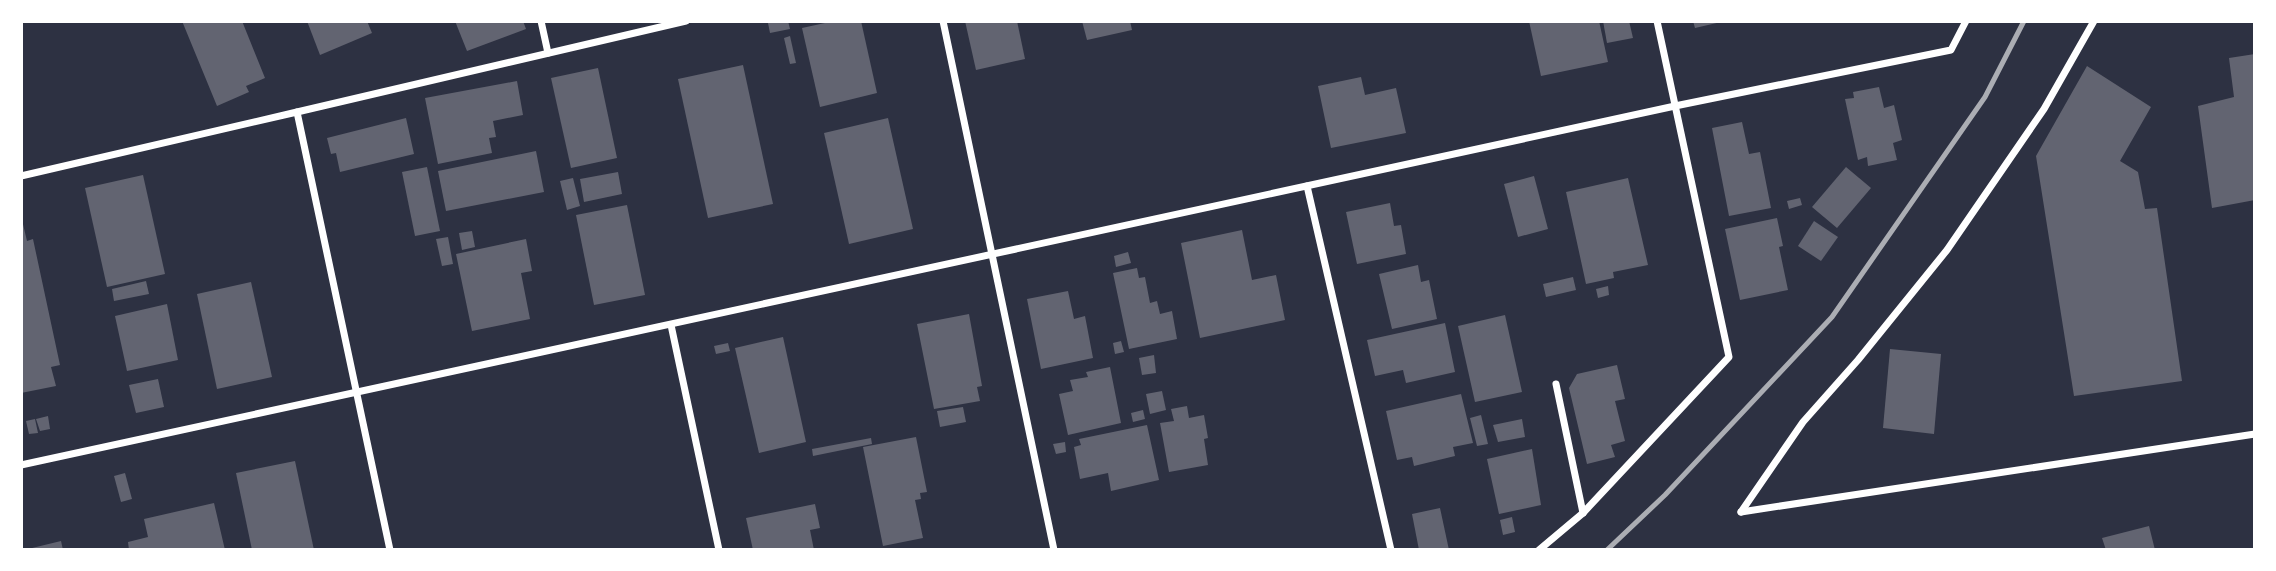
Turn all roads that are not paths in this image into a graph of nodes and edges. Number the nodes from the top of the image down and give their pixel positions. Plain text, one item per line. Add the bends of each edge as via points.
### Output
1 (541, 21) edge
2 (686, 21) edge
3 (943, 21) edge
4 (1657, 21) edge
5 (1966, 21) edge
6 (2094, 21) edge
7 (548, 53) junction
8 (1675, 106) junction
9 (297, 112) junction
10 (21, 176) edge
11 (1307, 186) junction
12 (992, 254) junction
13 (671, 325) junction
14 (1556, 384) dead end
15 (356, 392) junction
16 (2255, 434) edge
17 (21, 465) edge
18 (1583, 513) junction
19 (390, 550) edge
20 (719, 550) edge
21 (1054, 550) edge
22 (1391, 550) edge
23 (1539, 550) edge

1 - 7 street
2 - 7 street
3 - 12 street
4 - 8 street
5 - 8 street via 1951,50
6 - 16 street via 2044,109 1947,250 1803,422 1741,512
7 - 9 street
8 - 11 street
8 - 18 street via 1729,357
9 - 10 street
9 - 15 street
11 - 12 street
11 - 22 street
12 - 13 street
12 - 21 street
13 - 15 street
13 - 20 street
14 - 18 street
15 - 17 street
15 - 19 street
18 - 23 street

